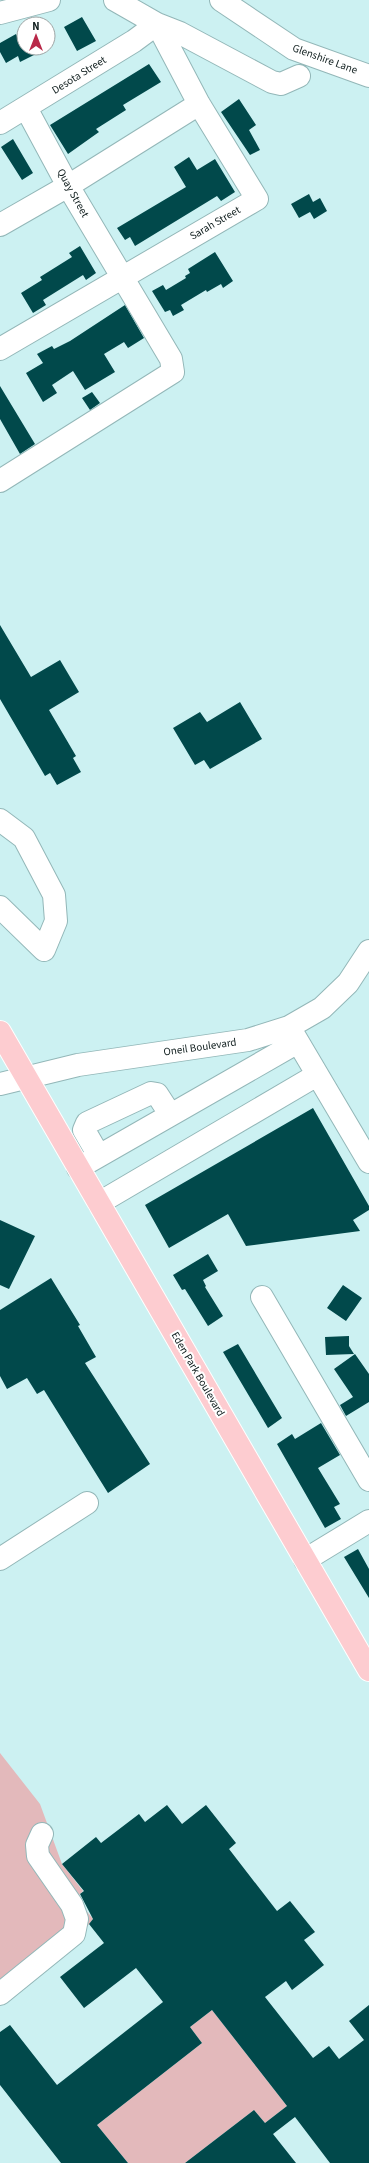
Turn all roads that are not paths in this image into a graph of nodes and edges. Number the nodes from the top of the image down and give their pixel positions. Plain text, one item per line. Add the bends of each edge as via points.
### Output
1 (49, 0) edge
2 (115, 0) edge
3 (221, 0) edge
4 (0, 13) edge
5 (157, 24) junction
6 (300, 76) dead end
7 (369, 76) edge
8 (200, 104) junction
9 (26, 108) junction
10 (0, 123) edge
11 (68, 186) junction
12 (0, 225) edge
13 (121, 278) junction
14 (0, 349) edge
15 (0, 481) edge
16 (0, 820) edge
17 (0, 907) edge
18 (369, 951) edge
19 (0, 1032) edge
20 (293, 1034) junction
21 (317, 1075) junction
22 (27, 1078) junction
23 (0, 1084) edge
24 (170, 1114) junction
25 (99, 1156) junction
26 (369, 1162) edge
27 (78, 1168) junction
28 (99, 1203) junction
29 (262, 1297) dead end
30 (369, 1480) edge
31 (87, 1503) dead end
32 (369, 1522) edge
33 (0, 1560) edge
34 (305, 1560) junction
35 (369, 1670) edge
36 (42, 1834) dead end
37 (0, 1994) edge

1 - 4 street
2 - 5 street
3 - 7 street, Glenshire Lane via 294,49
5 - 6 street via 180,33 272,82 281,84
5 - 8 street, Sarah Street
5 - 9 street, Desota Street
8 - 11 street
8 - 13 street, Sarah Street via 257,199
9 - 10 street, Desota Street
9 - 11 street, Quay Street
11 - 12 street
11 - 13 street, Quay Street
13 - 14 street, Sarah Street
13 - 15 street, Quay Street via 170,359 173,372
16 - 17 street via 24,838 54,895 56,921 44,950
18 - 20 street, Oneil Boulevard via 348,983
19 - 22 main road, Eden Park Boulevard
20 - 21 street
20 - 22 street, Oneil Boulevard via 78,1065
20 - 24 street
21 - 26 street
21 - 28 street
22 - 23 street, Oneil Boulevard
22 - 27 main road, Eden Park Boulevard
24 - 25 street
24 - 25 street via 157,1094 151,1093 87,1123 84,1130
25 - 27 street
27 - 28 main road, Eden Park Boulevard
28 - 34 main road, Eden Park Boulevard
29 - 30 street
31 - 33 street
32 - 34 street
34 - 35 main road, Eden Park Boulevard
36 - 37 street via 37,1844 38,1856 72,1905 77,1919 74,1934

